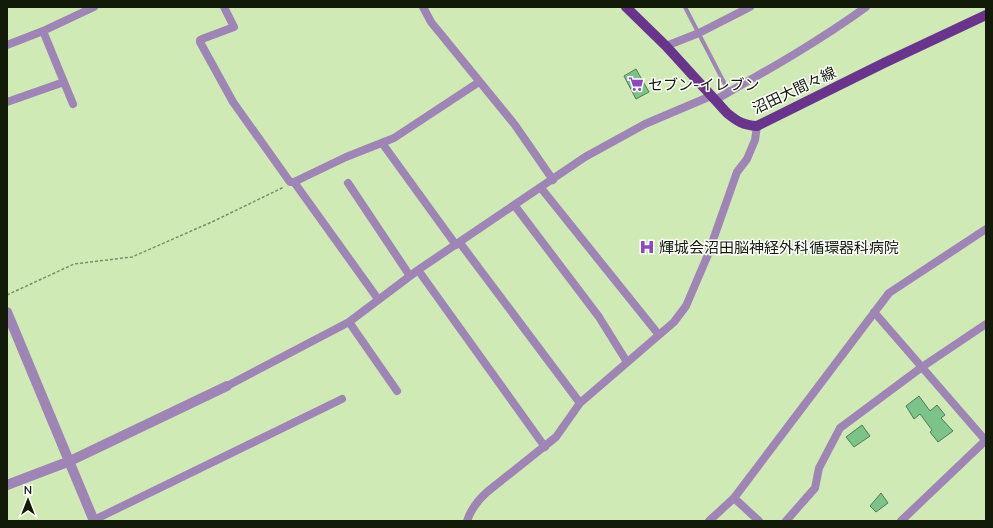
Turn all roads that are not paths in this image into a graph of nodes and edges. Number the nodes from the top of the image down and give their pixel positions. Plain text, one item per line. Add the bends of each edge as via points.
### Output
1 (94, 7) edge
2 (224, 7) edge
3 (423, 7) edge
4 (626, 7) edge
5 (685, 7) edge
6 (750, 7) edge
7 (866, 7) edge
8 (986, 15) edge
9 (43, 31) junction
10 (699, 33) junction
11 (7, 45) edge
12 (666, 46) junction
13 (64, 82) junction
14 (479, 82) junction
15 (730, 92) junction
16 (713, 98) junction
17 (7, 102) edge
18 (73, 104) dead end
19 (757, 126) junction
20 (382, 143) junction
21 (553, 180) junction
22 (294, 182) junction
23 (348, 183) dead end
24 (541, 188) junction
25 (515, 206) junction
26 (986, 229) edge
27 (458, 244) junction
28 (418, 270) junction
29 (410, 276) junction
30 (378, 299) junction
31 (7, 312) edge
32 (874, 312) junction
33 (349, 322) junction
34 (986, 324) edge
35 (659, 335) junction
36 (627, 362) junction
37 (922, 367) junction
38 (227, 386) joint
39 (397, 391) dead end
40 (342, 399) dead end
41 (580, 404) junction
42 (986, 440) edge
43 (545, 447) junction
44 (70, 461) junction
45 (7, 485) edge
46 (734, 498) junction
47 (94, 520) edge
48 (467, 521) edge
49 (709, 521) edge
50 (759, 521) edge
51 (786, 521) edge
52 (902, 521) edge

1 - 9 street
2 - 22 street via 234,27 200,42 233,102 290,182
3 - 14 street via 431,22
4 - 12 main road, 沼田大間々線
5 - 10 lane
6 - 10 street
7 - 15 street
8 - 19 main road, 沼田大間々線
9 - 11 street
9 - 13 street
10 - 12 street
10 - 15 lane
12 - 16 main road, 沼田大間々線
13 - 17 street
13 - 18 street
14 - 20 street via 394,138
14 - 21 street via 515,125
15 - 16 street
16 - 19 main road, 沼田大間々線 via 738,122
16 - 21 street via 645,124 585,157
19 - 35 street via 756,140 737,172 686,306 674,322
20 - 22 street
20 - 27 street
21 - 24 street
22 - 30 street
23 - 29 street
24 - 25 street
24 - 35 street
25 - 27 street
25 - 36 street via 599,317
26 - 32 street via 889,293
27 - 28 street
27 - 41 street
28 - 29 street
28 - 43 street
29 - 30 street
30 - 33 street
31 - 44 street
32 - 37 street
32 - 46 street
33 - 38 street
33 - 39 street
34 - 37 street
35 - 36 street
36 - 41 street
37 - 42 street
37 - 51 street via 840,428 819,468 815,488
38 - 44 street
40 - 47 street
41 - 43 street via 556,437
42 - 52 street
43 - 48 street via 477,501
44 - 45 street
44 - 47 street
46 - 49 street
46 - 50 street

